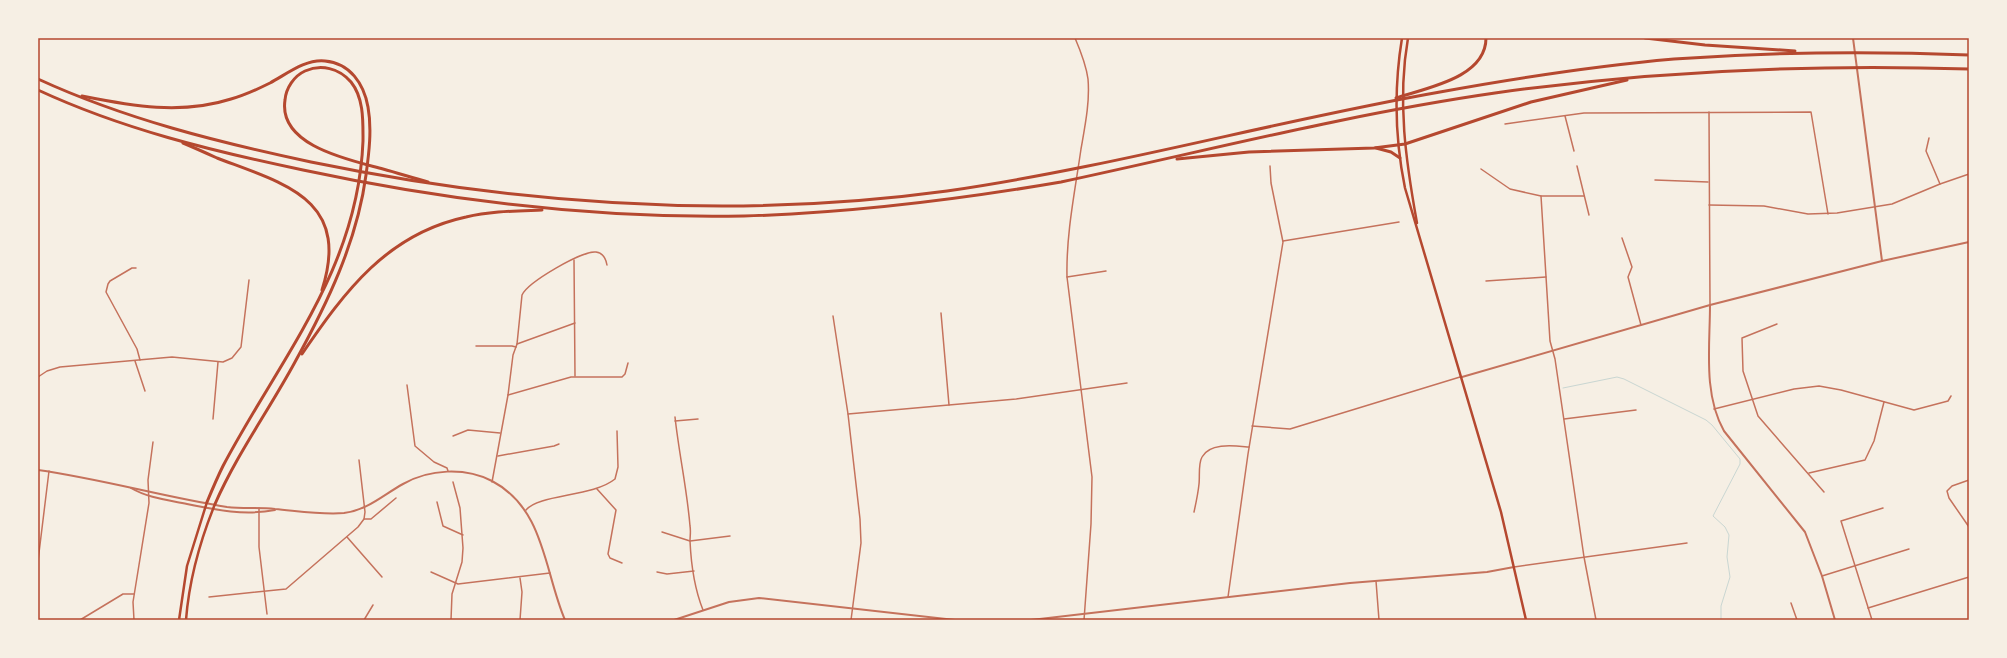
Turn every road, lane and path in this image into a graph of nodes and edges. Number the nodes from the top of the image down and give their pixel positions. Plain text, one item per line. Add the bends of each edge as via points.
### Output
1 (1075, 38) edge
2 (1402, 38) edge
3 (1408, 38) edge
4 (1486, 38) edge
5 (1644, 38) edge
6 (1853, 39) edge
7 (1808, 52) junction
8 (1969, 55) edge
9 (1969, 70) edge
10 (1642, 77) junction
11 (38, 79) edge
12 (38, 90) edge
13 (74, 94) junction
14 (1386, 102) junction
15 (1708, 112) junction
16 (1565, 116) junction
17 (1505, 124) dead end
18 (1929, 138) dead end
19 (174, 140) junction
20 (1399, 144) junction
21 (1405, 144) junction
22 (1374, 148) junction
23 (1574, 151) dead end
24 (1400, 158) junction
25 (1165, 160) junction
26 (1270, 166) dead end
27 (1577, 166) dead end
28 (1481, 169) dead end
29 (1969, 174) edge
30 (1656, 180) dead end
31 (1708, 182) junction
32 (1940, 184) junction
33 (442, 186) junction
34 (1541, 196) junction
35 (1584, 196) junction
36 (1708, 205) junction
37 (1875, 207) junction
38 (552, 209) junction
39 (1828, 214) junction
40 (1589, 215) dead end
41 (1399, 222) dead end
42 (1419, 236) junction
43 (1622, 238) dead end
44 (1283, 242) junction
45 (1969, 242) edge
46 (574, 260) junction
47 (1882, 261) junction
48 (607, 266) dead end
49 (136, 268) dead end
50 (1106, 270) dead end
51 (1067, 277) junction
52 (1546, 277) junction
53 (250, 280) dead end
54 (1486, 281) dead end
55 (319, 299) junction
56 (1710, 305) junction
57 (941, 313) dead end
58 (833, 316) dead end
59 (575, 323) junction
60 (1777, 324) dead end
61 (1641, 325) junction
62 (517, 344) junction
63 (476, 346) dead end
64 (516, 347) junction
65 (1553, 352) junction
66 (140, 360) junction
67 (135, 361) junction
68 (218, 362) junction
69 (295, 363) junction
70 (628, 363) dead end
71 (575, 376) junction
72 (38, 377) edge
73 (1462, 377) junction
74 (1127, 383) dead end
75 (407, 385) dead end
76 (1082, 389) junction
77 (145, 392) dead end
78 (508, 395) junction
79 (1951, 396) dead end
80 (1751, 399) junction
81 (1884, 402) junction
82 (950, 405) junction
83 (1714, 409) junction
84 (1636, 410) dead end
85 (848, 414) junction
86 (675, 417) dead end
87 (213, 419) dead end
88 (698, 419) dead end
89 (1564, 419) junction
90 (675, 421) junction
91 (1252, 426) junction
92 (617, 431) dead end
93 (500, 433) junction
94 (453, 436) dead end
95 (153, 442) dead end
96 (559, 444) dead end
97 (1249, 447) junction
98 (498, 456) junction
99 (359, 460) dead end
100 (38, 470) edge
101 (49, 471) junction
102 (448, 472) junction
103 (1809, 473) junction
104 (1969, 480) edge
105 (453, 482) dead end
106 (492, 482) junction
107 (130, 488) junction
108 (596, 489) junction
109 (149, 491) junction
110 (1824, 492) dead end
111 (149, 496) junction
112 (396, 498) dead end
113 (207, 502) junction
114 (437, 502) dead end
115 (215, 504) junction
116 (204, 508) junction
117 (259, 508) junction
118 (364, 508) junction
119 (1883, 508) dead end
120 (213, 509) junction
121 (278, 509) junction
122 (526, 510) junction
123 (259, 512) junction
124 (1194, 512) dead end
125 (364, 520) junction
126 (1969, 527) edge
127 (662, 532) dead end
128 (463, 534) junction
129 (730, 536) dead end
130 (347, 537) junction
131 (690, 541) junction
132 (1687, 543) dead end
133 (1909, 549) dead end
134 (1584, 557) junction
135 (38, 561) edge
136 (622, 564) dead end
137 (1855, 566) junction
138 (1514, 567) junction
139 (694, 571) junction
140 (431, 572) dead end
141 (657, 572) dead end
142 (550, 573) junction
143 (1822, 576) junction
144 (382, 577) dead end
145 (1969, 577) edge
146 (520, 578) junction
147 (1376, 581) junction
148 (454, 583) junction
149 (265, 592) junction
150 (134, 594) junction
151 (209, 597) dead end
152 (1228, 597) junction
153 (1791, 603) dead end
154 (373, 605) dead end
155 (852, 608) junction
156 (1868, 608) junction
157 (703, 610) junction
158 (267, 614) dead end
159 (1084, 614) junction
160 (80, 620) edge
161 (134, 620) edge
162 (178, 620) edge
163 (186, 620) edge
164 (364, 620) edge
165 (451, 620) edge
166 (520, 620) edge
167 (565, 620) edge
168 (674, 620) edge
169 (851, 620) edge
170 (955, 620) edge
171 (1031, 620) edge
172 (1084, 620) edge
173 (1379, 620) edge
174 (1526, 620) edge
175 (1596, 620) edge
176 (1797, 620) edge
177 (1835, 620) edge
178 (1872, 620) edge

1 - 51 street via 1084,59 1088,80 1087,113 1068,240
2 - 20 main road via 1398,80
3 - 21 main road via 1404,79
4 - 14 highway via 1484,52 1471,69 1454,78
5 - 7 highway
6 - 37 street
7 - 8 highway
7 - 14 highway via 1669,60 1604,67
9 - 10 highway via 1798,68
10 - 21 highway via 1530,102
10 - 25 highway via 1541,87 1438,102
11 - 13 highway
12 - 19 highway via 94,113
13 - 33 highway via 133,117 196,136 279,155
13 - 69 highway via 140,107 199,106 243,95 307,63 328,61 348,69 362,87 369,114 369,148 361,203 350,243 337,276
14 - 33 highway via 1061,172 904,196 770,205 658,205 553,199
15 - 16 street via 1584,113
15 - 31 street
15 - 39 street via 1811,112
16 - 17 street
16 - 23 street
18 - 32 street via 1926,151
19 - 38 highway via 388,187
19 - 55 highway via 272,178 294,189 310,203 322,221 330,249 328,268
20 - 21 highway
20 - 22 highway
20 - 24 main road
21 - 42 main road
22 - 24 highway via 1391,152
22 - 25 highway via 1249,152
24 - 42 main road via 1405,188
25 - 38 highway via 1009,191 870,209 742,216 650,215
26 - 44 street
27 - 35 street
28 - 34 street via 1510,189
29 - 32 street
30 - 31 street
31 - 36 street
32 - 37 street via 1892,204
33 - 55 highway via 341,157 314,146 303,138 289,123 284,106 288,90 297,76 312,69 338,71 350,81 361,105 362,148 355,201 344,241
34 - 35 street
34 - 52 street
35 - 40 street
36 - 39 street via 1764,206 1808,214
36 - 56 street
37 - 39 street
37 - 47 street
38 - 69 highway via 466,217 440,224 408,239 383,256 358,279
41 - 44 street
42 - 73 main road
43 - 61 street via 1632,267 1628,277
44 - 91 street
45 - 47 street
46 - 48 street via 588,253 598,252 604,257
46 - 59 street
46 - 62 street via 543,275 523,292
47 - 56 street
49 - 66 street via 110,281 106,292 137,349
50 - 51 street
51 - 76 street
52 - 54 street
52 - 65 street
53 - 68 street via 241,347 232,358
55 - 113 highway via 290,354 229,455
56 - 61 street
56 - 83 street via 1710,382
57 - 82 street
58 - 85 street
59 - 62 street
59 - 71 street
60 - 80 street via 1742,338 1742,366
61 - 65 street
62 - 64 street
63 - 64 street
64 - 78 street
65 - 73 street
65 - 89 street
66 - 67 street
66 - 68 street via 180,357
67 - 72 street via 60,367
67 - 77 street
68 - 87 street
69 - 115 highway via 238,457
70 - 71 street via 622,377
71 - 78 street
73 - 91 street via 1290,429
73 - 138 main road
74 - 76 street
75 - 102 street via 415,446 434,462 447,468
76 - 82 street via 1016,400
76 - 159 street via 1092,477
78 - 93 street
79 - 81 street via 1948,401 1918,410
80 - 81 street via 1803,387 1819,386
80 - 83 street
80 - 103 street via 1759,419
81 - 103 street via 1874,441 1865,460
82 - 85 street
83 - 143 street via 1724,431 1805,532
84 - 89 street
85 - 155 street via 861,543
86 - 90 street
88 - 90 street
89 - 134 street
90 - 131 street
91 - 97 street
92 - 108 street via 618,473 611,482
93 - 94 street via 472,429
93 - 98 street
95 - 109 street
96 - 98 street
97 - 124 street via 1225,446 1204,454
97 - 152 street
98 - 106 street
99 - 118 street
100 - 101 street
101 - 107 street
101 - 135 street
102 - 106 street via 471,474
102 - 118 street via 414,478
103 - 110 street
104 - 126 street via 1952,486 1947,491
105 - 128 street
106 - 122 street
107 - 109 street
107 - 111 street
108 - 122 street via 537,503
108 - 136 street via 616,510 608,554 610,558
109 - 111 street
109 - 113 street
111 - 116 street
111 - 150 street
112 - 125 street via 372,519
113 - 115 street
113 - 116 main road
114 - 128 street via 443,526
115 - 117 street
115 - 120 main road
116 - 120 street
116 - 162 main road via 187,566
117 - 121 street
117 - 123 street
118 - 121 street via 328,513
118 - 125 street
119 - 137 street via 1841,520
120 - 123 street via 236,513
120 - 163 main road via 194,570
121 - 123 street
122 - 142 street via 535,527
123 - 149 street via 258,547
125 - 130 street
127 - 131 street
128 - 148 street via 462,562
129 - 131 street
130 - 144 street
130 - 149 street via 290,586 283,590
131 - 139 street
132 - 134 street
133 - 137 street
134 - 138 street
134 - 175 street
137 - 143 street
137 - 156 street
138 - 147 street via 1487,572
138 - 174 main road
139 - 141 street via 667,574
139 - 157 street
140 - 148 street
142 - 146 street
142 - 167 street
143 - 177 street
145 - 156 street
146 - 148 street
146 - 166 street
147 - 152 street
147 - 173 street
148 - 165 street
149 - 151 street
149 - 158 street
150 - 160 street via 123,594
150 - 161 street
152 - 159 street
153 - 176 street
154 - 164 street
155 - 157 street via 759,598 736,600
155 - 169 street
155 - 170 street
156 - 178 street
157 - 168 street
159 - 171 street
159 - 172 street

